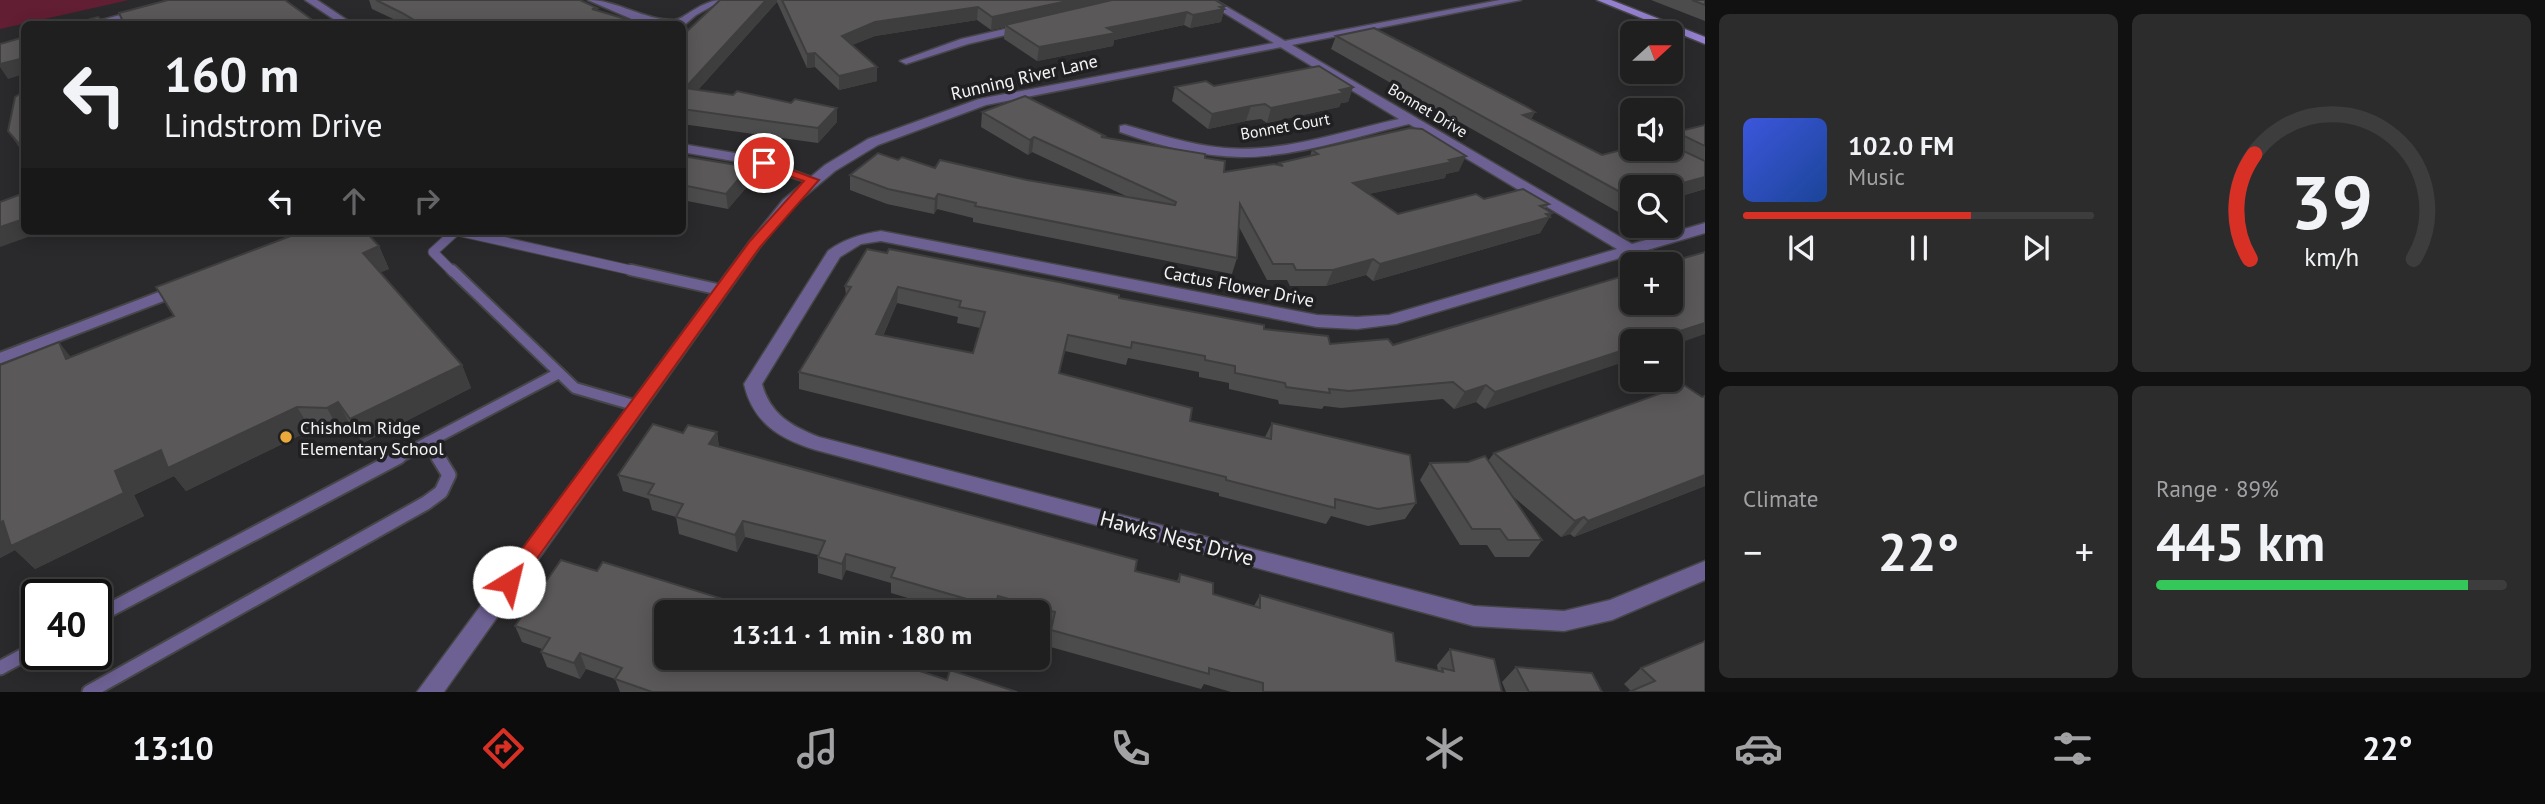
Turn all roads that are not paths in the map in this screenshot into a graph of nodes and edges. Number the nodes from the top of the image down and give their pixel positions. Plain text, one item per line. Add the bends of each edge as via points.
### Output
1 (187, 0) edge
2 (310, 0) edge
3 (593, 0) edge
4 (718, 0) edge
5 (1208, 0) edge
6 (1516, 0) edge
7 (1602, 0) edge
8 (104, 21) edge
9 (343, 21) edge
10 (659, 21) edge
11 (683, 21) edge
12 (1040, 24) edge
13 (1705, 41) edge
14 (1284, 45) junction
15 (906, 61) dead end
16 (1411, 120) junction
17 (1125, 128) dead end
18 (686, 149) edge
19 (813, 180) junction
20 (1705, 228) edge
21 (452, 235) edge
22 (474, 235) edge
23 (1630, 250) junction
24 (183, 288) edge
25 (721, 290) junction
26 (795, 314) joint
27 (0, 358) edge
28 (559, 373) junction
29 (637, 406) junction
30 (428, 442) junction
31 (1705, 570) edge
32 (112, 609) edge
33 (21, 657) edge
34 (0, 668) edge
35 (89, 692) edge
36 (429, 692) edge

1 - 8 street
2 - 9 street
3 - 10 street via 638,18
4 - 11 street
5 - 14 street, Bonnet Drive
6 - 14 street, Running River Lane
7 - 13 main road
12 - 15 street via 965,41
14 - 16 street, Bonnet Drive
14 - 19 street, Running River Lane via 983,102 873,142
16 - 17 street, Bonnet Court via 1234,153 1148,138
16 - 23 street, Bonnet Drive
18 - 19 street via 747,159
19 - 25 street, Running River Lane via 771,223
20 - 23 street, Cactus Flower Drive
21 - 28 lane via 433,252
22 - 25 lane
23 - 26 street, Cactus Flower Drive via 1390,320 1357,323 1317,321 881,236 847,243 834,254
24 - 27 lane
25 - 29 street, Running River Lane
26 - 31 street, Hawks Nest Drive via 753,384 756,402 768,419 789,434 816,443 1474,615 1564,621 1612,610
28 - 29 lane via 576,388
28 - 30 lane
29 - 36 street, Running River Lane
30 - 32 lane
30 - 35 lane via 449,475 441,492
33 - 34 lane

